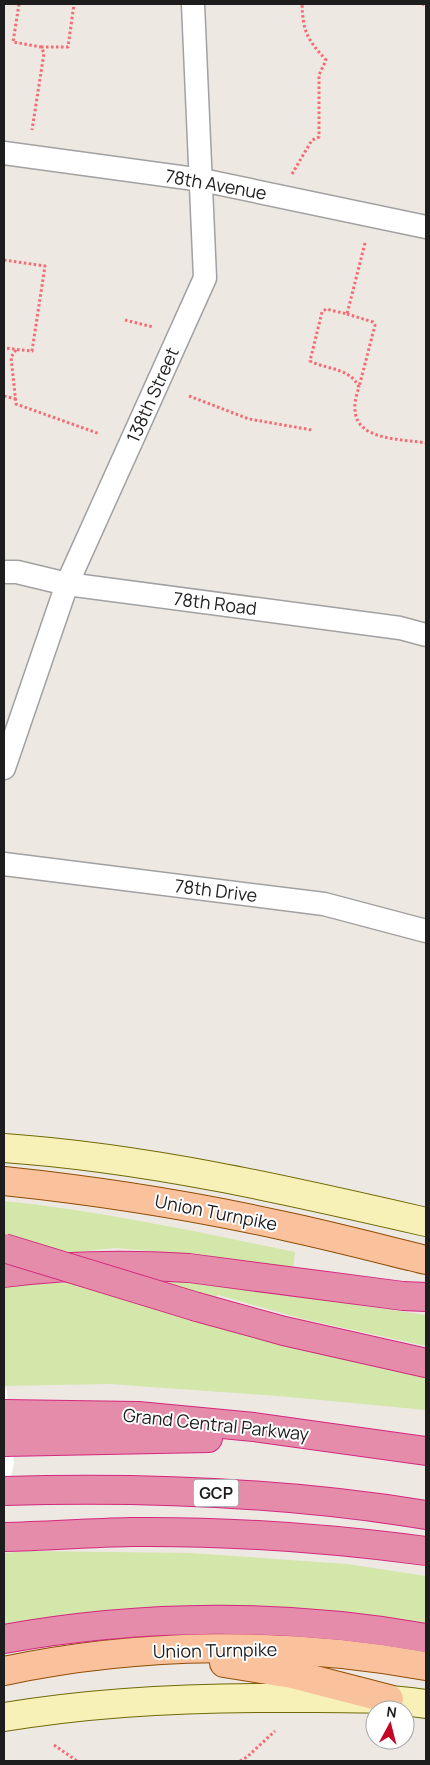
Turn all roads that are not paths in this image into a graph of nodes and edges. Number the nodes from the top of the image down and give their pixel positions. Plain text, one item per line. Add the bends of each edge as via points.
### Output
1 (194, 4) edge
2 (4, 153) edge
3 (202, 180) junction
4 (426, 227) edge
5 (4, 572) edge
6 (67, 584) junction
7 (426, 635) edge
8 (4, 768) edge
9 (4, 864) edge
10 (426, 931) edge
11 (4, 1148) edge
12 (4, 1181) edge
13 (426, 1222) edge
14 (4, 1248) edge
15 (426, 1260) edge
16 (4, 1273) edge
17 (426, 1298) edge
18 (426, 1363) edge
19 (4, 1414) edge
20 (322, 1436) junction
21 (4, 1442) edge
22 (426, 1451) edge
23 (4, 1491) edge
24 (426, 1515) edge
25 (4, 1537) edge
26 (426, 1551) edge
27 (426, 1638) edge
28 (4, 1639) edge
29 (95, 1656) junction
30 (426, 1666) edge
31 (4, 1671) edge
32 (389, 1699) junction
33 (426, 1704) edge
34 (4, 1717) edge

1 - 3 street, 138th Street
2 - 3 street, 78th Avenue
3 - 4 street, 78th Avenue
3 - 6 street, 138th Street via 206,278
5 - 6 street, 78th Road
6 - 7 street, 78th Road via 400,628
6 - 8 street, 138th Street
9 - 10 street, 78th Drive via 324,904
11 - 13 street, Union Turnpike via 233,1179
12 - 15 main road, Union Turnpike via 202,1209
14 - 18 highway, bridge via 284,1331
16 - 17 highway via 88,1266 156,1266
19 - 20 highway, Grand Central Parkway via 138,1416
20 - 21 highway
20 - 22 highway, Grand Central Parkway
23 - 24 highway, GCP via 141,1490 250,1495 352,1504
25 - 26 highway via 184,1533 340,1541
27 - 28 highway via 326,1624 226,1621 148,1622
29 - 30 main road, Union Turnpike via 182,1650 274,1650
29 - 31 main road, Union Turnpike
29 - 32 main road via 225,1663 292,1674
32 - 33 street
32 - 34 street via 183,1698 93,1704

